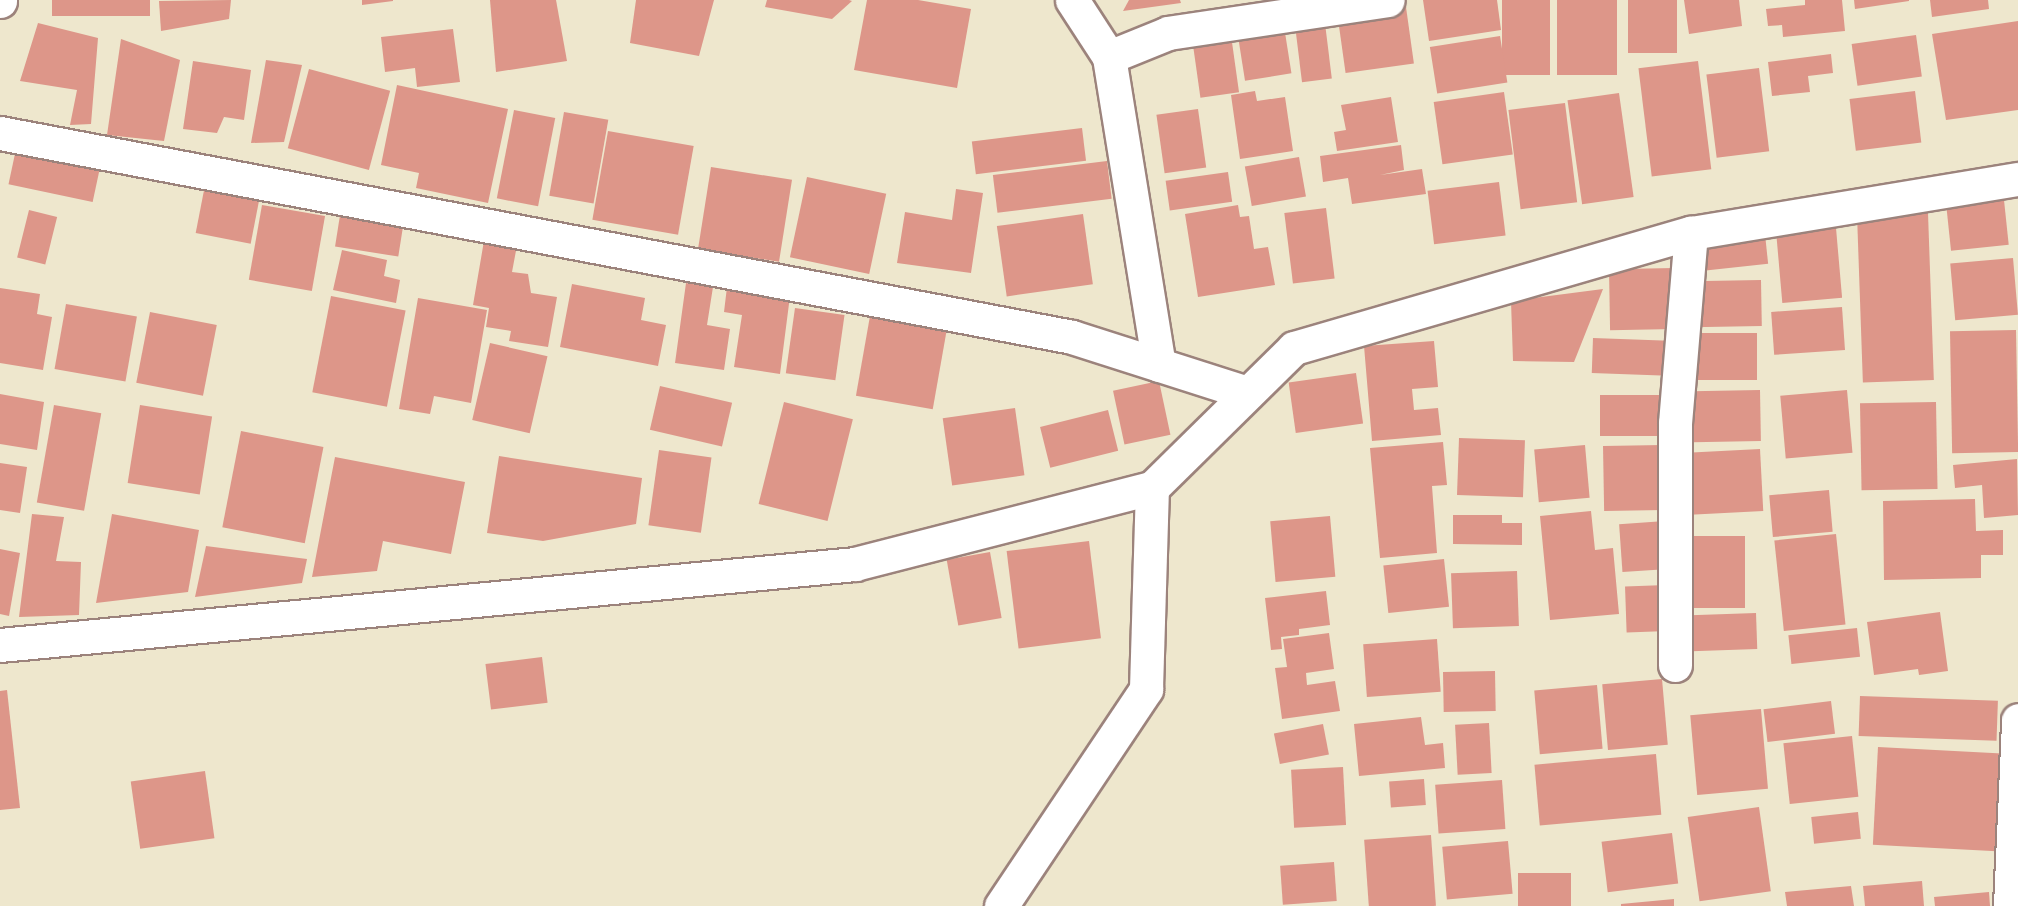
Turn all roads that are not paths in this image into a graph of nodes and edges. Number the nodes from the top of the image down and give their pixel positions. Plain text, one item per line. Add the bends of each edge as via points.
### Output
1 (1072, 0) edge
2 (1388, 0) edge
3 (1109, 57) junction
4 (0, 132) edge
5 (2018, 179) edge
6 (1691, 233) junction
7 (1159, 365) junction
8 (1247, 393) junction
9 (1152, 488) junction
10 (0, 645) edge
11 (1675, 665) dead end
12 (2018, 720) edge
13 (1001, 906) edge
14 (2010, 906) edge

1 - 3 street
2 - 3 street via 1168,33
3 - 7 street
4 - 7 street via 1072,337
5 - 6 street
6 - 8 street via 1294,348
6 - 11 street via 1674,423
7 - 8 street
8 - 9 street
9 - 10 street via 855,564
9 - 13 street via 1146,689
12 - 14 street

